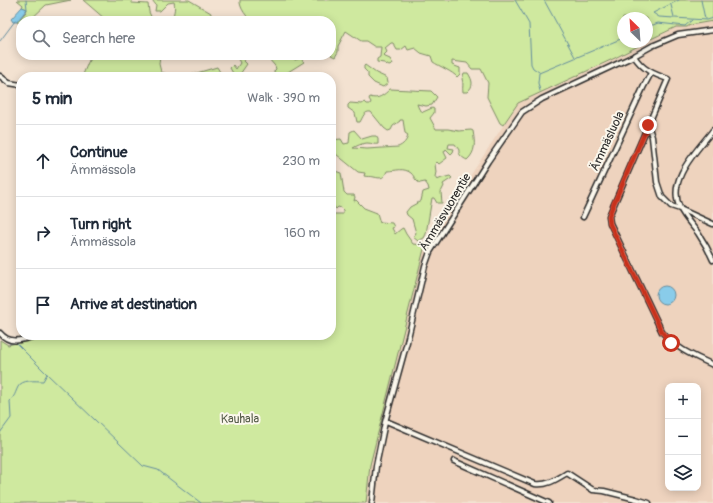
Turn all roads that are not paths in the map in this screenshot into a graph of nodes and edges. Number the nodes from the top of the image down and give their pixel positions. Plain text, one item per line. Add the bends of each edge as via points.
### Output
1 (713, 30) edge
2 (634, 56) junction
3 (651, 74) junction
4 (0, 76) edge
5 (16, 84) edge
6 (648, 125) junction
7 (713, 130) edge
8 (680, 208) junction
9 (583, 217) dead end
10 (713, 224) edge
11 (713, 260) edge
12 (0, 333) edge
13 (16, 340) edge
14 (713, 365) edge
15 (386, 421) junction
16 (454, 461) dead end
17 (372, 503) edge
18 (549, 503) edge
19 (649, 503) edge

1 - 2 street, Ämmäsvuorentie via 678,35
2 - 3 street
2 - 15 street, Ämmäsvuorentie via 529,106 515,120 430,252
3 - 6 street via 668,79
3 - 9 street, Ämmäsluola
4 - 5 street via 9,83
6 - 8 street via 657,182 662,197 671,206
6 - 14 street via 612,208 610,224 662,332 681,350
7 - 8 street via 680,175 676,186
8 - 10 street
8 - 11 street
12 - 13 street via 4,338
15 - 17 street, Ämmäsvuorentie via 376,466
15 - 19 street via 535,484 546,484 567,473 593,490
16 - 18 street

